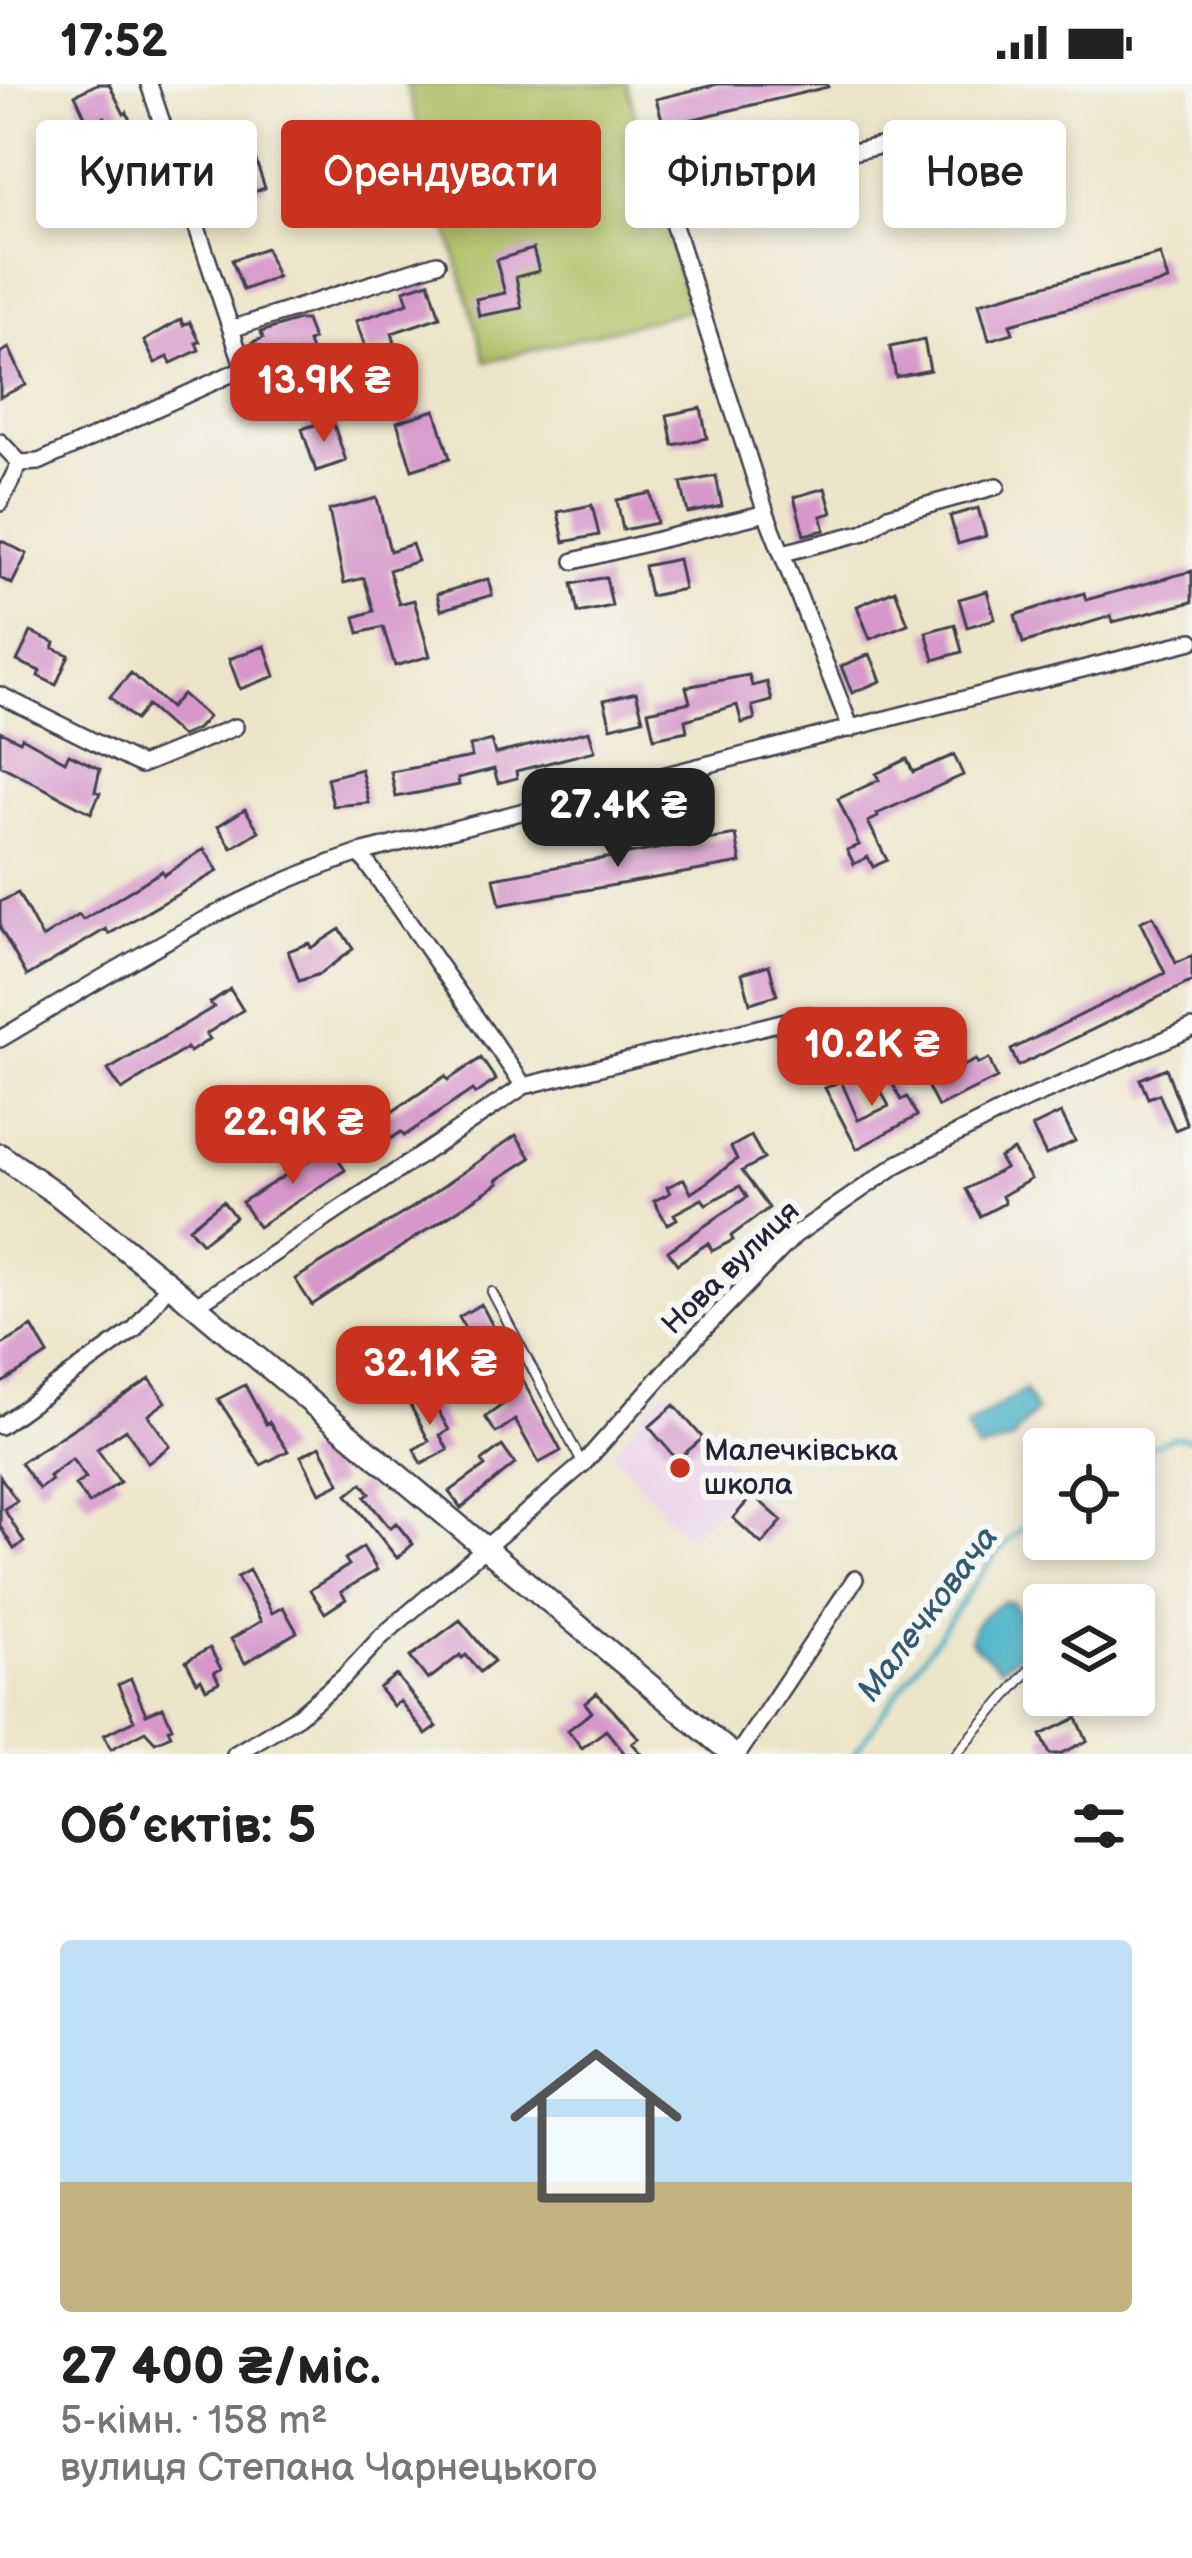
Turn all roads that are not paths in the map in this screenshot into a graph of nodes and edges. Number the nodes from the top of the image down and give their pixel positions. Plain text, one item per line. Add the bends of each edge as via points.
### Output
1 (149, 84) edge
2 (883, 145) edge
3 (437, 263) dead end
4 (231, 329) junction
5 (3, 443) edge
6 (20, 464) junction
7 (998, 486) dead end
8 (0, 503) edge
9 (766, 513) junction
10 (783, 553) junction
11 (574, 560) dead end
12 (1192, 641) edge
13 (0, 694) edge
14 (235, 727) dead end
15 (851, 729) junction
16 (360, 853) junction
17 (810, 1016) dead end
18 (1192, 1028) edge
19 (0, 1039) edge
20 (524, 1086) junction
21 (0, 1155) edge
22 (169, 1284) junction
23 (492, 1292) dead end
24 (195, 1306) junction
25 (0, 1426) edge
26 (583, 1464) junction
27 (486, 1551) junction
28 (855, 1579) dead end
29 (1023, 1677) edge
30 (725, 1751) edge
31 (235, 1754) edge
32 (956, 1754) edge

1 - 4 street
2 - 9 street via 674,191 666,201
3 - 4 street
4 - 6 street via 244,368
5 - 6 street
6 - 8 street
7 - 10 street
9 - 10 street
9 - 11 street
10 - 15 street
12 - 15 street
13 - 14 street via 141,765
15 - 16 street
16 - 19 street via 229,904
16 - 20 street
17 - 20 street
18 - 26 street, Нова вулиця via 898,1164 795,1235
20 - 24 street
21 - 22 street
22 - 24 street
22 - 25 street via 134,1330
23 - 26 lane
24 - 27 street
26 - 27 street, Нова вулиця
27 - 30 street
27 - 31 street, Нова вулиця via 298,1716
28 - 30 street
29 - 32 lane

